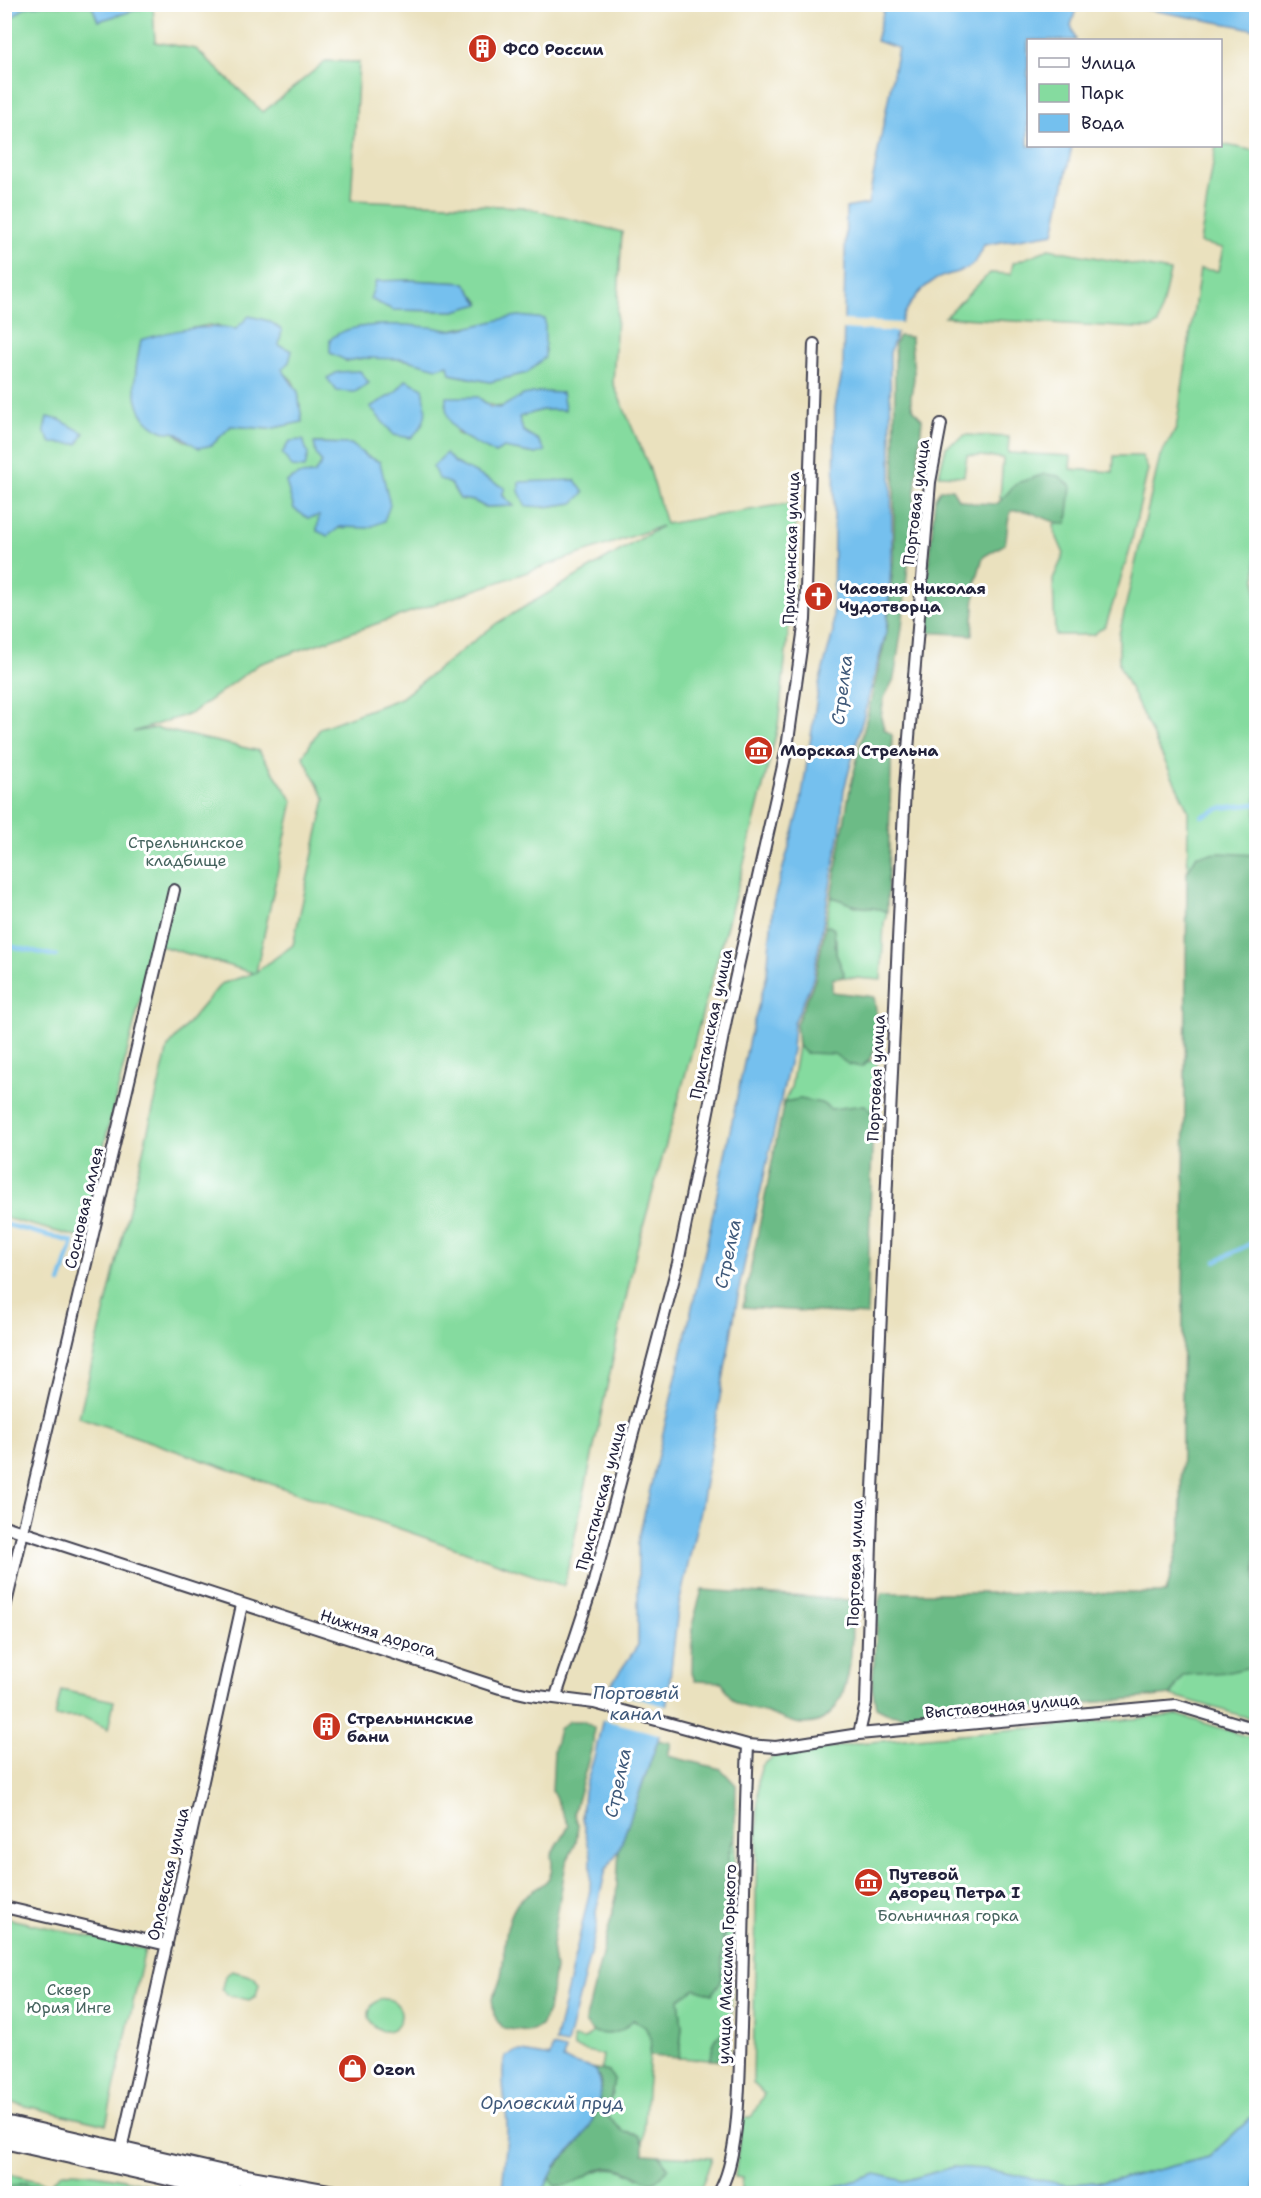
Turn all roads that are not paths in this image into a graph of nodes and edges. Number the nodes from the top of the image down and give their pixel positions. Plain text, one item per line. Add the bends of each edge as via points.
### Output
1 (814, 344) dead end
2 (941, 424) dead end
3 (174, 890) dead end
4 (4, 1526) edge
5 (23, 1532) junction
6 (242, 1605) junction
7 (4, 1612) edge
8 (556, 1696) junction
9 (1257, 1729) edge
10 (859, 1734) junction
11 (748, 1745) junction
12 (4, 1907) edge
13 (167, 1945) junction
14 (4, 2124) edge
15 (4, 2140) edge
16 (121, 2150) junction
17 (725, 2188) edge
18 (244, 2193) edge
19 (335, 2193) edge
20 (718, 2193) edge

1 - 8 street, Пристанская улица via 805,620 787,748 726,1020 678,1263 594,1581
2 - 10 street, Портовая улица via 930,482 905,786 866,1703
3 - 5 street, Сосновая аллея
4 - 5 street, Нижняя дорога
5 - 6 street, Нижняя дорога
5 - 7 street, Сосновая аллея
6 - 8 street, Нижняя дорога via 500,1688
6 - 13 street, Орловская улица
8 - 11 street, Нижняя дорога via 594,1702
9 - 10 street, Выставочная улица via 1176,1705
10 - 11 street, Выставочная улица via 776,1747
11 - 17 street, улица Максима Горького via 739,2090
12 - 13 street
13 - 16 street, Орловская улица
14 - 16 main road
15 - 18 main road
16 - 19 main road via 219,2173
17 - 20 street, улица Максима Горького

